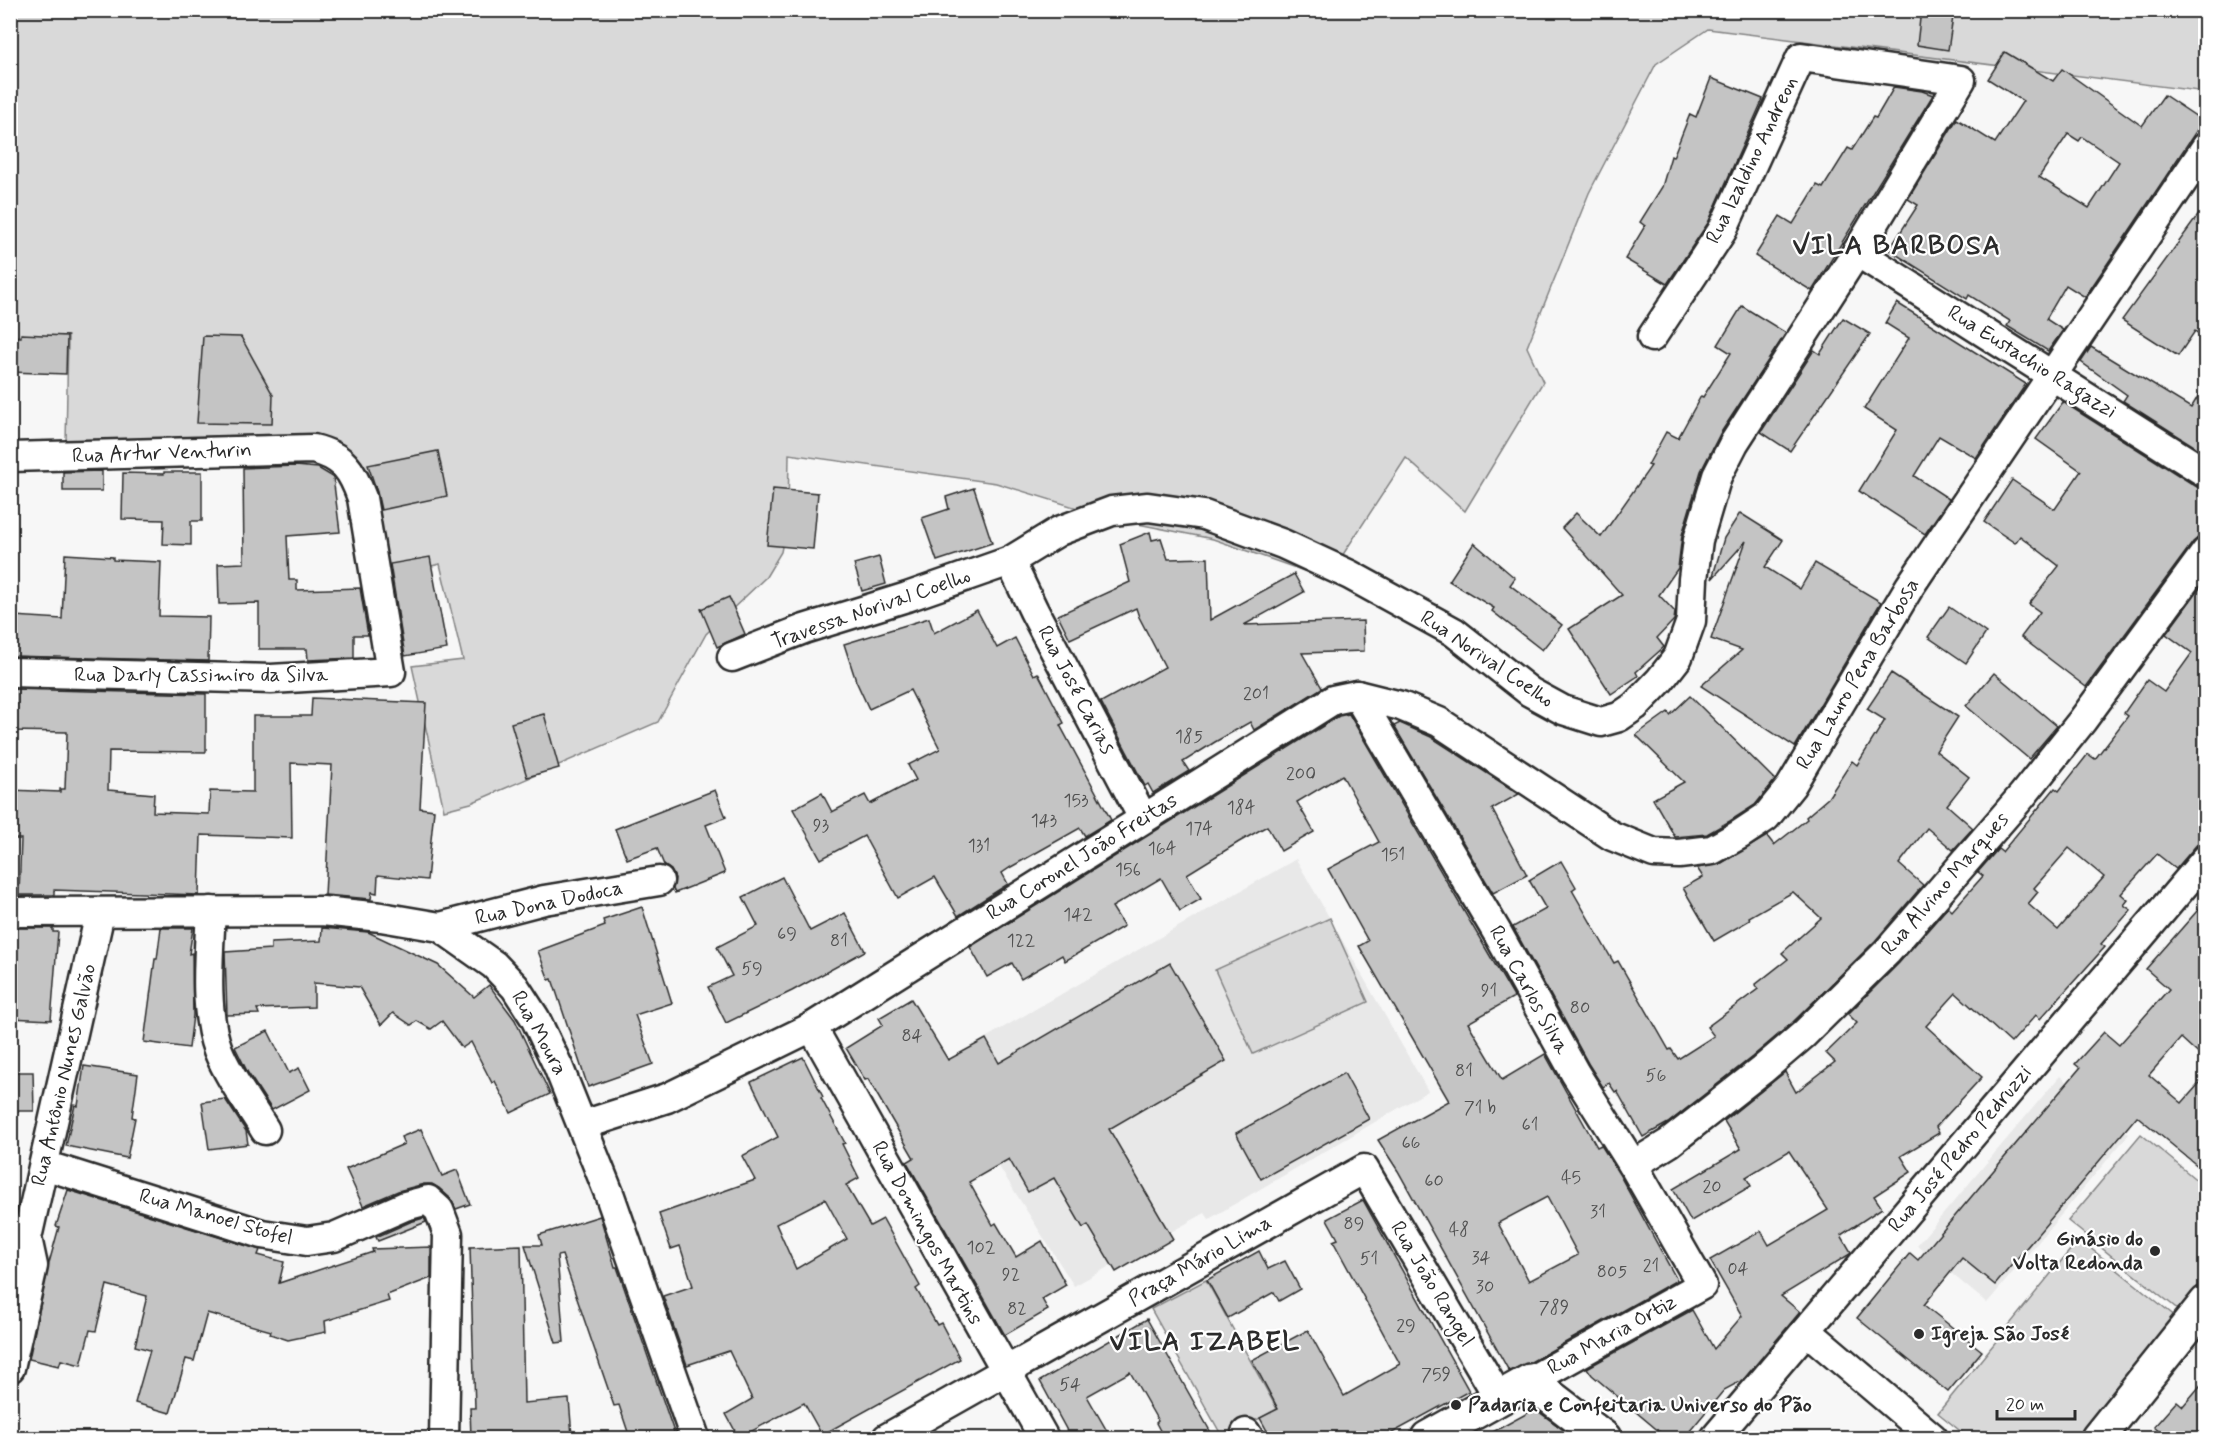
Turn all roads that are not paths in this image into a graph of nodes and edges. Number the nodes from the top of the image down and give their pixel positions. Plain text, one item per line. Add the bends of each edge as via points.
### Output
1 (1961, 80) joint
2 (2205, 147) edge
3 (1857, 252) junction
4 (1652, 337) dead end
5 (2052, 374) junction
6 (10, 457) edge
7 (2205, 473) edge
8 (2205, 552) edge
9 (1010, 561) junction
10 (732, 657) dead end
11 (10, 672) edge
12 (391, 672) joint
13 (1356, 695) junction
14 (1143, 818) junction
15 (2205, 859) edge
16 (659, 881) dead end
17 (211, 911) junction
18 (10, 912) edge
19 (100, 912) junction
20 (440, 927) junction
21 (812, 1027) junction
22 (583, 1125) junction
23 (265, 1130) dead end
24 (1633, 1165) junction
25 (44, 1166) junction
26 (1364, 1169) joint
27 (19, 1245) edge
28 (1702, 1285) joint
29 (2205, 1303) edge
30 (1807, 1331) junction
31 (10, 1368) edge
32 (1005, 1372) junction
33 (1530, 1381) junction
34 (1499, 1398) junction
35 (444, 1438) edge
36 (695, 1438) edge
37 (887, 1438) edge
38 (1044, 1438) edge
39 (1428, 1438) edge
40 (1604, 1438) edge
41 (1715, 1438) edge
42 (1933, 1438) edge
43 (2098, 1438) edge

1 - 3 street, Rua Norival Coelho
1 - 4 street, Rua Izaldino Andreon via 1802,57 1722,231
2 - 5 street, Rua Lauro Pena Barbosa
3 - 5 street, Rua Eustachio Ragazzi
3 - 9 street, Rua Norival Coelho via 1734,443 1717,476 1698,540 1691,621 1678,657 1635,706 1619,717 1601,722 1563,711 1530,692 1454,632 1403,603 1283,544 1204,515 1148,507 1112,511 1059,531
5 - 7 street, Rua Eustachio Ragazzi
5 - 13 street, Rua Lauro Pena Barbosa via 1910,586 1791,786 1766,817 1712,850 1654,853 1612,836 1439,722 1401,706
6 - 12 street, Rua Artur Venturin via 312,449 329,453 355,477 362,498
8 - 24 street, Rua Alvino Marques via 2076,729 1887,952 1770,1063 1669,1143
9 - 10 street, Travessa Norival Coelho
9 - 14 street, Rua José Carias
11 - 12 street, Rua Darly Cassimiro da Silva via 271,679
13 - 14 street, Rua Coronel João Freitas via 1333,700
13 - 24 street, Rua Carlos Silva via 1498,934 1575,1073
14 - 21 street, Rua Coronel João Freitas
15 - 30 street, Rua José Pedro Pedruzzi
16 - 20 street, Rua Dona Dodoca via 544,900
17 - 19 street, Rua Moura
17 - 20 street, Rua Moura via 322,911
17 - 23 street via 210,1024 218,1050
18 - 19 street, Rua Moura
19 - 25 street, Rua Antônio Nunes Galvão
20 - 22 street, Rua Moura via 494,965 515,987 535,1018
21 - 22 street, Rua Coronel João Freitas via 667,1098
21 - 32 street, Rua Domingos Martins
22 - 36 street, Rua Moura
24 - 28 street, Rua Carlos Silva
25 - 27 street, Rua Antônio Nunes Galvão
25 - 35 street, Rua Manoel Stofel via 262,1234 307,1241 334,1237 428,1200 439,1210 448,1234
26 - 32 street, Praça Mário Lima
26 - 34 street, Rua João Rangel
27 - 31 street, Rua Antônio Nunes Galvão via 33,1266
28 - 33 street, Rua Maria Ortiz
29 - 43 main road
30 - 41 street, Rua José Pedro Pedruzzi
30 - 42 street
32 - 37 street, Praça Mário Lima
32 - 38 street, Rua Domingos Martins
33 - 34 main road, Rua Maria Ortiz
33 - 40 main road
34 - 39 main road, Rua Maria Ortiz

